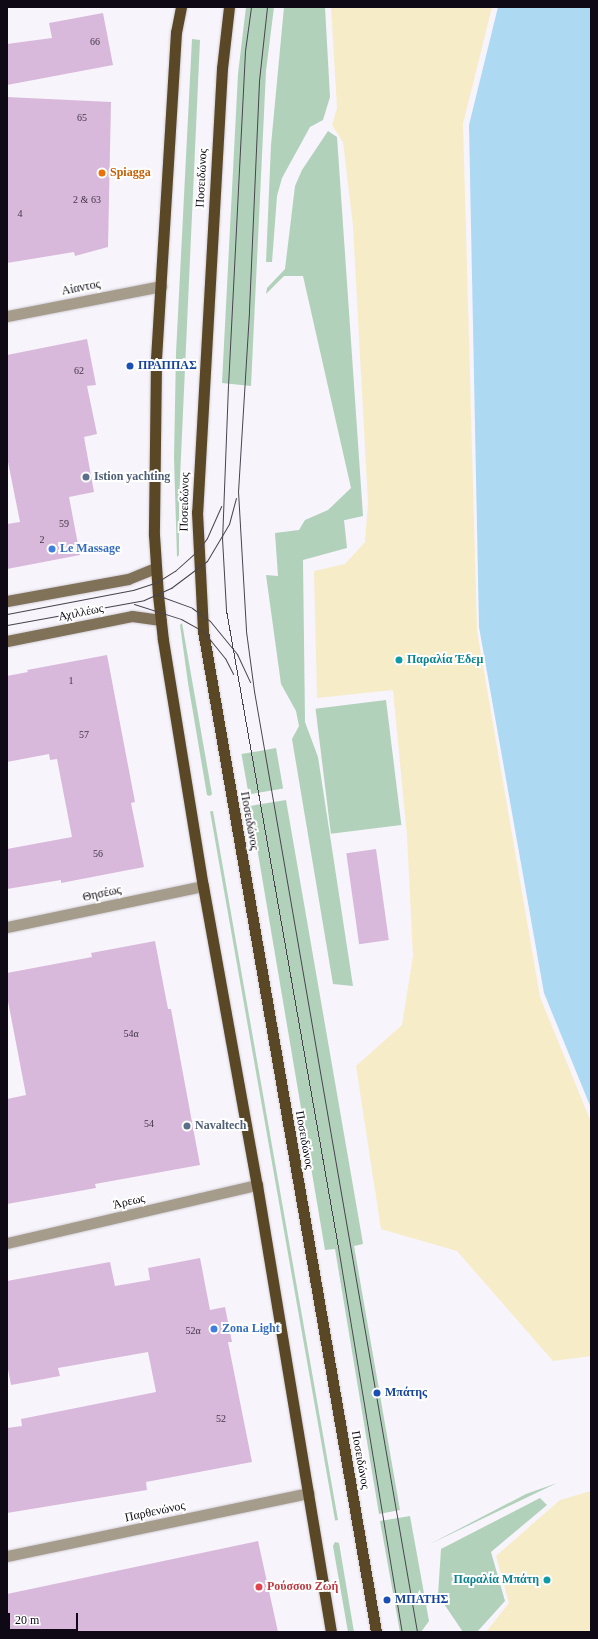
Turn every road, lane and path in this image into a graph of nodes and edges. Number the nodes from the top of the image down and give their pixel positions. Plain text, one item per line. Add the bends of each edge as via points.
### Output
1 (180, 7) edge
2 (229, 7) edge
3 (161, 286) junction
4 (7, 316) edge
5 (155, 568) junction
6 (7, 601) edge
7 (160, 620) junction
8 (7, 641) edge
9 (202, 886) junction
10 (7, 927) edge
11 (257, 1185) junction
12 (7, 1244) edge
13 (308, 1493) junction
14 (7, 1556) edge
15 (331, 1632) edge
16 (376, 1632) edge

1 - 3 highway via 176,32
2 - 16 highway, Ποσειδώνος via 222,68 197,512 203,631
3 - 4 street, Αίαντος
3 - 5 highway via 156,362
5 - 6 main road, Αχιλλέως via 128,579
5 - 7 highway
7 - 8 main road, Αχιλλέως via 132,616
7 - 9 highway
9 - 10 street, Θησέως
9 - 11 highway
11 - 12 street, Άρεως
11 - 13 highway
13 - 14 street, Παρθενώνος
13 - 15 highway

